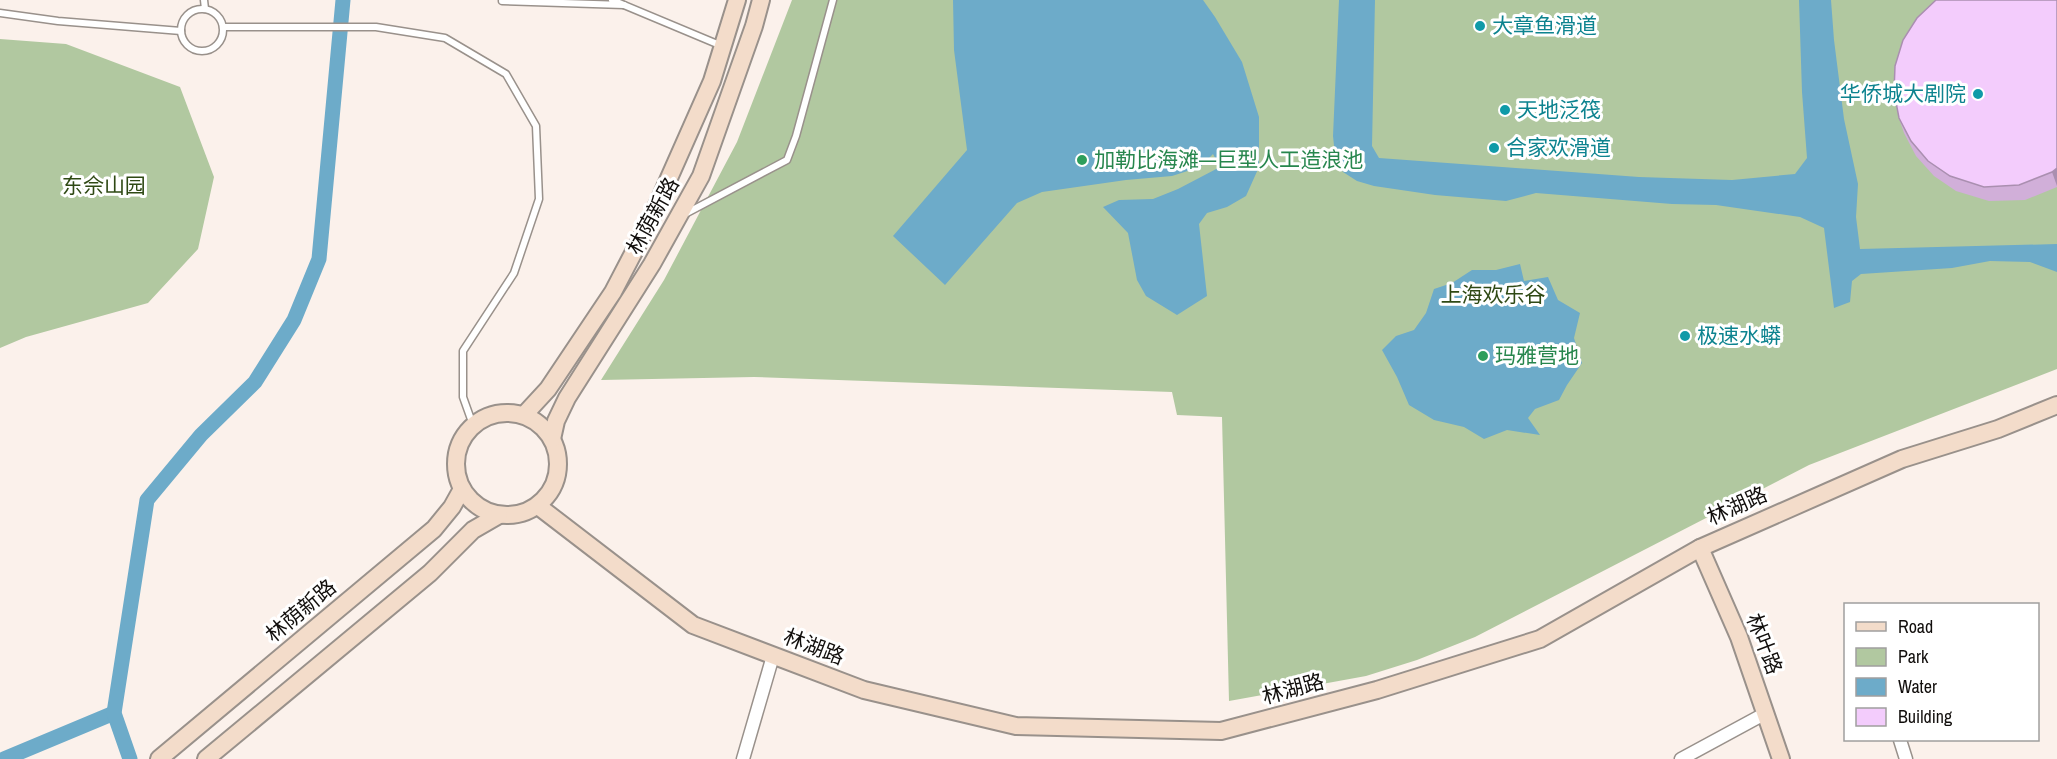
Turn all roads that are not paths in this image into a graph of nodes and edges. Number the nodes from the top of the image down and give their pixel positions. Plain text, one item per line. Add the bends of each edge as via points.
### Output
1 (204, 0) edge
2 (612, 0) edge
3 (736, 0) edge
4 (761, 0) edge
5 (833, 0) edge
6 (502, 1) edge
7 (624, 5) junction
8 (205, 9) junction
9 (0, 13) edge
10 (223, 27) junction
11 (181, 31) junction
12 (723, 47) junction
13 (677, 219) junction
14 (2057, 405) edge
15 (524, 415) junction
16 (473, 425) junction
17 (552, 439) junction
18 (462, 489) junction
19 (538, 506) junction
20 (499, 515) junction
21 (1700, 548) junction
22 (773, 656) junction
23 (1766, 713) junction
24 (1900, 741) edge
25 (159, 759) edge
26 (206, 759) edge
27 (743, 759) edge
28 (1681, 759) edge
29 (1781, 759) edge
30 (1906, 759) edge

1 - 8 lane
2 - 7 lane
3 - 12 main road, 林荫新路
4 - 13 main road, 林荫新路 via 701,176
5 - 13 lane via 787,160
6 - 7 lane
7 - 12 lane
8 - 10 lane via 218,15
8 - 11 lane via 190,12
9 - 11 lane
10 - 11 lane via 217,44 206,50 187,44
10 - 16 lane via 376,27 445,38 506,74 536,126 539,199 514,273 462,351 462,398
12 - 15 main road, 林荫新路 via 712,81 650,221 613,292 548,389
13 - 17 main road, 林荫新路 via 567,398
14 - 21 main road, 林湖路 via 1998,429 1902,459
15 - 16 main road via 498,413
15 - 17 main road via 546,429
16 - 18 main road via 459,443 455,459
17 - 19 main road, 林荫新路 via 559,461 557,478 550,494
18 - 20 main road via 474,504
18 - 25 main road, 林荫新路 via 434,529
19 - 20 main road via 522,514
19 - 22 main road, 林湖路 via 693,625
20 - 26 main road via 473,530 430,573
21 - 22 main road, 林湖路 via 1540,639 1377,690 1221,731 1016,726 864,690
21 - 23 main road, 林叶路 via 1739,637
22 - 27 street
23 - 28 street
23 - 29 main road, 林叶路
24 - 30 street

